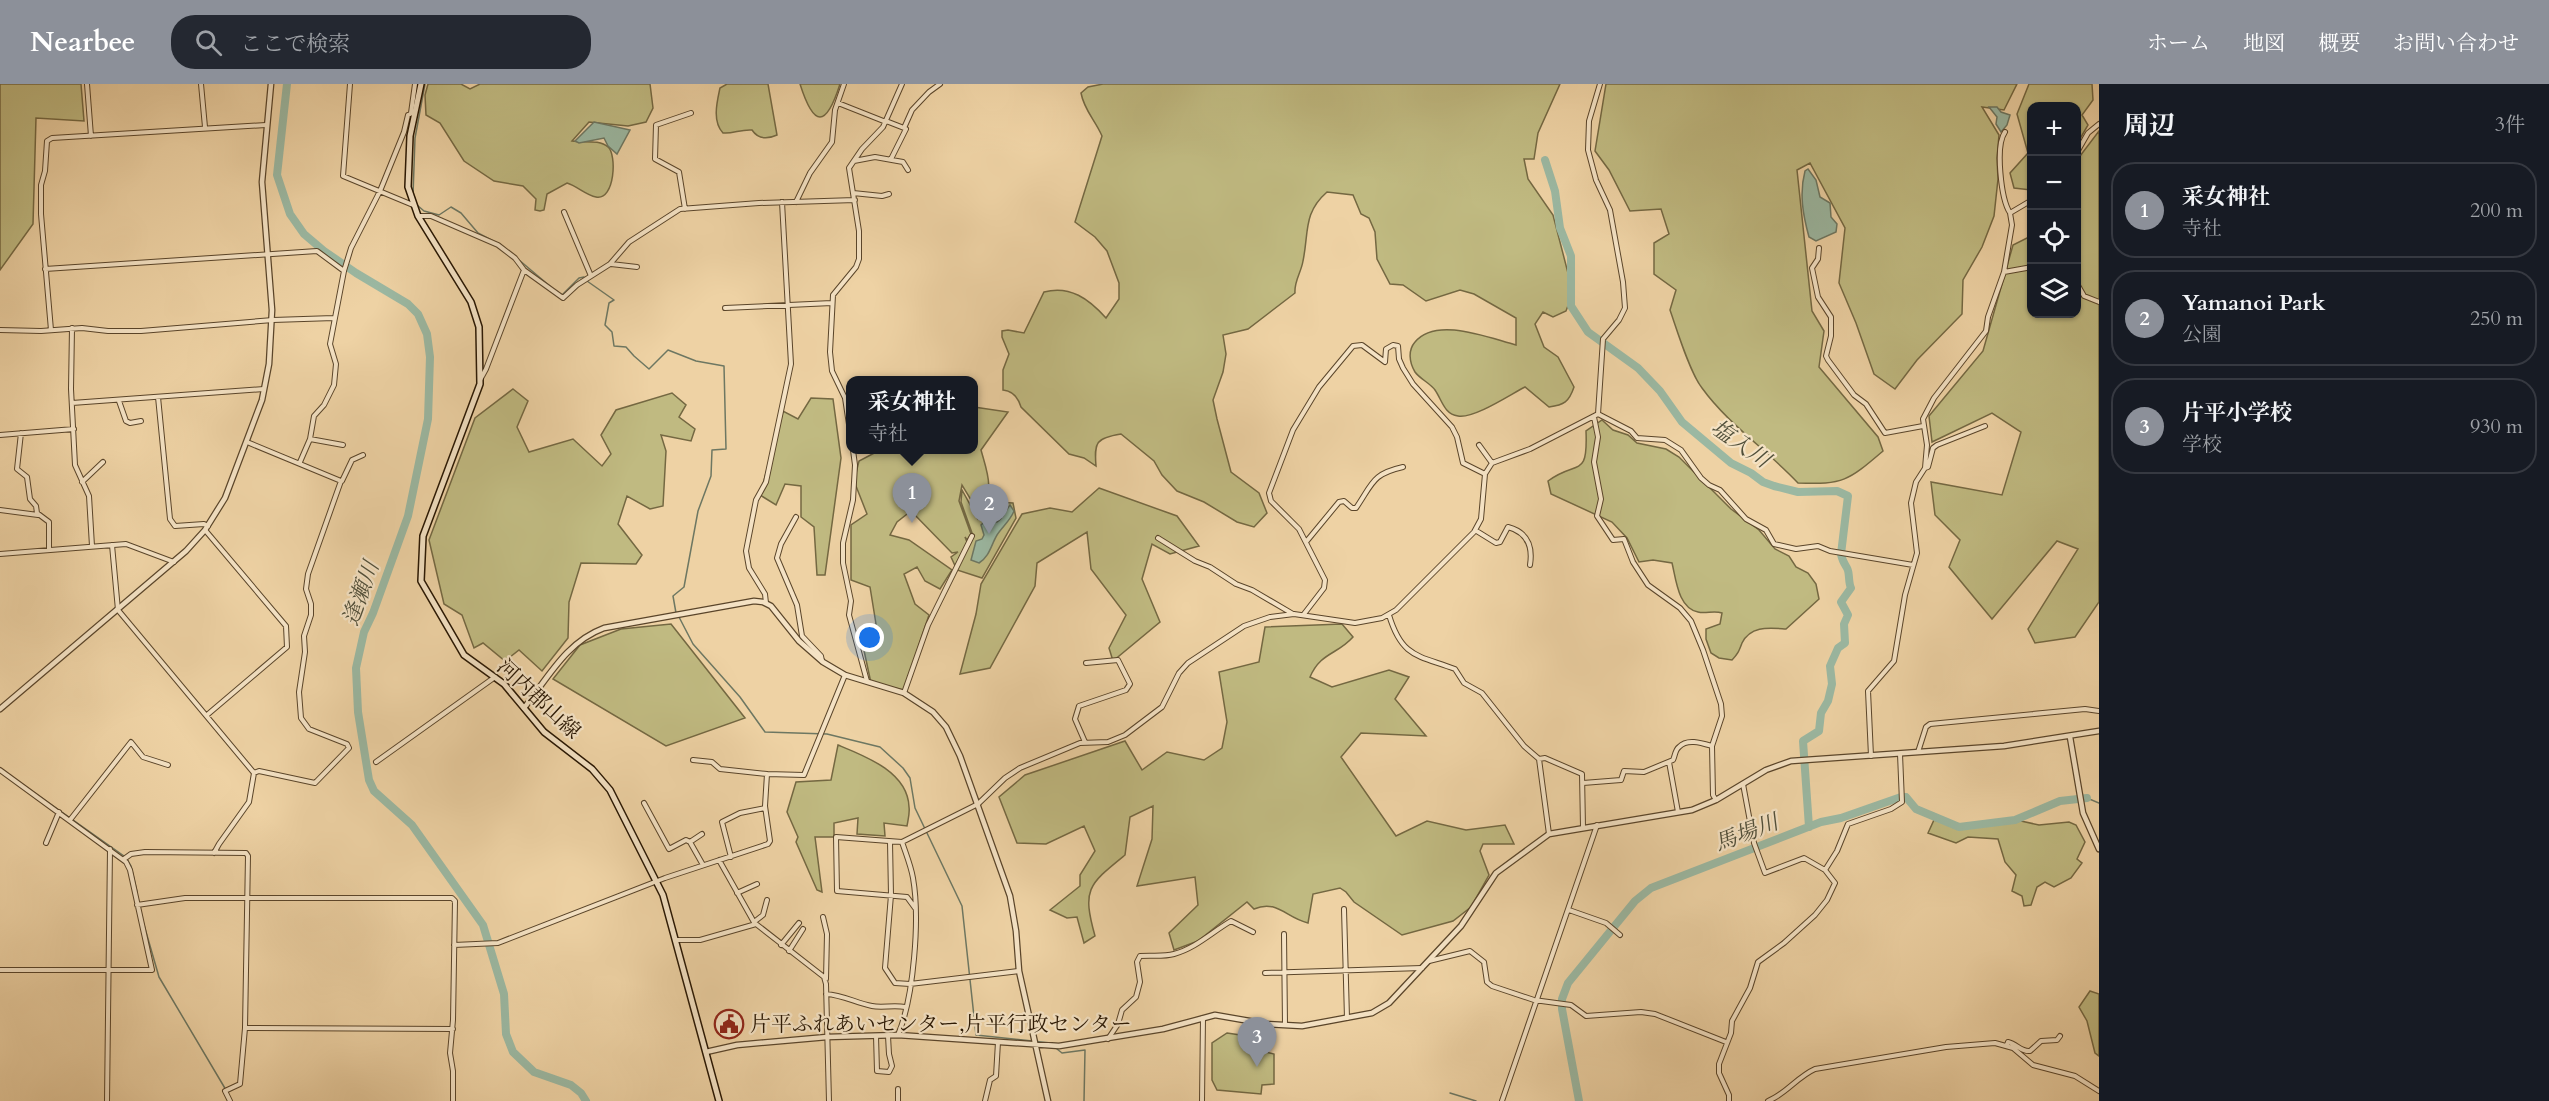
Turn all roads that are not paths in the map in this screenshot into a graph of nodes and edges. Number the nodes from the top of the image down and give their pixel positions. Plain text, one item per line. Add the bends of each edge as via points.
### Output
1 (87, 84) edge
2 (201, 84) edge
3 (271, 84) edge
4 (350, 84) edge
5 (415, 84) edge
6 (421, 84) edge
7 (844, 84) edge
8 (902, 84) edge
9 (940, 84) edge
10 (1600, 84) edge
11 (838, 103) junction
12 (412, 113) junction
13 (691, 113) dead end
14 (886, 121) junction
15 (266, 124) junction
16 (2099, 124) edge
17 (205, 127) junction
18 (906, 129) dead end
19 (2006, 132) dead end
20 (91, 136) junction
21 (2081, 145) edge
22 (891, 159) junction
23 (854, 161) junction
24 (908, 170) dead end
25 (380, 191) junction
26 (854, 193) junction
27 (889, 194) dead end
28 (855, 200) junction
29 (782, 202) junction
30 (2027, 202) edge
31 (795, 203) junction
32 (413, 205) junction
33 (685, 209) junction
34 (564, 212) dead end
35 (2010, 213) junction
36 (418, 216) junction
37 (1818, 248) dead end
38 (268, 254) junction
39 (610, 264) junction
40 (637, 267) dead end
41 (2027, 268) edge
42 (45, 269) junction
43 (524, 270) junction
44 (344, 271) junction
45 (2004, 272) junction
46 (591, 276) junction
47 (2081, 291) edge
48 (2099, 302) edge
49 (832, 303) junction
50 (787, 305) junction
51 (725, 308) dead end
52 (334, 318) junction
53 (273, 320) junction
54 (72, 328) junction
55 (0, 330) edge
56 (51, 330) junction
57 (480, 380) junction
58 (264, 389) junction
59 (158, 397) junction
60 (119, 401) junction
61 (72, 403) junction
62 (846, 405) edge
63 (1596, 416) junction
64 (141, 421) dead end
65 (1923, 426) junction
66 (1985, 426) dead end
67 (74, 429) junction
68 (21, 433) junction
69 (0, 435) edge
70 (310, 439) junction
71 (247, 442) junction
72 (343, 445) dead end
73 (1479, 445) dead end
74 (854, 454) edge
75 (363, 455) dead end
76 (103, 462) dead end
77 (300, 462) junction
78 (1492, 463) junction
79 (1403, 466) dead end
80 (1925, 468) junction
81 (1485, 474) junction
82 (341, 481) junction
83 (82, 482) junction
84 (0, 510) edge
85 (38, 515) junction
86 (796, 517) dead end
87 (206, 528) junction
88 (1475, 530) junction
89 (972, 536) dead end
90 (1158, 538) dead end
91 (1306, 542) junction
92 (112, 545) junction
93 (92, 546) junction
94 (49, 549) junction
95 (0, 554) edge
96 (174, 562) junction
97 (1530, 565) dead end
98 (1913, 565) junction
99 (766, 603) junction
100 (118, 610) junction
101 (1294, 614) junction
102 (1304, 614) junction
103 (1389, 615) junction
104 (822, 661) junction
105 (1086, 663) dead end
106 (845, 675) junction
107 (495, 677) junction
108 (867, 681) junction
109 (904, 693) junction
110 (524, 708) junction
111 (0, 709) edge
112 (2099, 711) edge
113 (207, 715) junction
114 (2099, 731) edge
115 (2070, 737) junction
116 (1085, 742) junction
117 (1712, 746) junction
118 (1918, 752) junction
119 (1900, 754) junction
120 (1871, 756) junction
121 (1539, 759) junction
122 (693, 760) dead end
123 (376, 762) dead end
124 (1669, 762) junction
125 (168, 765) dead end
126 (0, 771) edge
127 (254, 773) junction
128 (767, 774) junction
129 (1583, 783) junction
130 (1743, 784) junction
131 (1716, 800) junction
132 (644, 802) dead end
133 (978, 804) junction
134 (765, 808) junction
135 (59, 812) junction
136 (1678, 812) junction
137 (70, 820) junction
138 (1597, 825) junction
139 (1583, 827) junction
140 (702, 834) dead end
141 (1549, 834) junction
142 (690, 842) junction
143 (890, 842) junction
144 (902, 842) junction
145 (46, 843) dead end
146 (110, 849) junction
147 (2099, 849) edge
148 (214, 853) junction
149 (730, 857) junction
150 (124, 859) junction
151 (718, 860) junction
152 (703, 865) junction
153 (1825, 870) junction
154 (658, 882) junction
155 (757, 884) dead end
156 (737, 893) junction
157 (891, 895) junction
158 (248, 897) junction
159 (767, 900) dead end
160 (137, 905) junction
161 (915, 908) junction
162 (1344, 909) dead end
163 (1569, 910) junction
164 (823, 917) dead end
165 (754, 923) junction
166 (799, 923) dead end
167 (803, 929) dead end
168 (1253, 932) dead end
169 (1284, 934) dead end
170 (1620, 935) dead end
171 (677, 940) junction
172 (454, 945) junction
173 (781, 945) junction
174 (789, 951) junction
175 (1429, 961) junction
176 (1423, 968) junction
177 (1346, 969) junction
178 (0, 970) edge
179 (109, 970) junction
180 (1019, 971) junction
181 (1286, 972) junction
182 (1265, 974) dead end
183 (825, 979) junction
184 (910, 984) junction
185 (826, 994) junction
186 (1537, 1000) junction
187 (905, 1007) junction
188 (1203, 1018) junction
189 (1347, 1018) junction
190 (1285, 1026) junction
191 (245, 1028) junction
192 (453, 1029) junction
193 (898, 1035) junction
194 (876, 1036) junction
195 (888, 1036) junction
196 (2060, 1036) dead end
197 (827, 1037) junction
198 (1108, 1039) junction
199 (998, 1042) junction
200 (1726, 1042) junction
201 (2007, 1045) junction
202 (1035, 1046) junction
203 (706, 1052) junction
204 (898, 1089) dead end
205 (2099, 1091) edge
206 (107, 1101) edge
207 (230, 1101) edge
208 (453, 1101) edge
209 (719, 1101) edge
210 (829, 1101) edge
211 (898, 1101) edge
212 (985, 1101) edge
213 (1048, 1101) edge
214 (1202, 1101) edge
215 (1502, 1101) edge
216 (1729, 1101) edge
217 (1768, 1101) edge

1 - 20 street
2 - 17 street
3 - 15 street
4 - 25 street via 343,176
5 - 12 street
6 - 12 main road, 河内郡山線
7 - 11 street
8 - 14 street
9 - 14 street via 912,110 905,128
10 - 63 street via 1589,121 1588,150 1610,210 1625,308 1603,339
11 - 14 street
11 - 31 street via 832,142
12 - 25 street
12 - 32 main road, 河内郡山線 via 408,186
13 - 33 street via 656,125 655,159 679,172
14 - 23 street
15 - 17 street
15 - 38 street via 262,182
16 - 21 street
17 - 20 street
18 - 22 street
19 - 35 street via 2001,142 2001,170 2003,197
20 - 42 street via 47,141 41,193
22 - 23 street via 872,157
22 - 24 street via 903,162
23 - 26 street via 849,170
25 - 32 street
25 - 44 street
26 - 27 street
26 - 28 street
28 - 31 street
28 - 49 street via 859,259 834,292
29 - 31 street
29 - 33 street
29 - 50 street
30 - 35 street
32 - 36 main road, 河内郡山線
33 - 39 street via 629,242
34 - 46 street
35 - 45 street via 2012,225
36 - 43 street via 431,216 490,241 511,254
36 - 57 main road, 河内郡山線 via 477,316
37 - 65 street via 1818,259 1812,268 1818,297 1831,317 1828,360 1885,433
38 - 42 street
38 - 44 street via 319,251
38 - 53 street
39 - 40 street
39 - 46 street
41 - 45 street
42 - 56 street
43 - 46 street via 563,298
43 - 57 street
44 - 52 street
45 - 65 street via 1986,331 1934,398
47 - 48 street
49 - 50 street
49 - 62 street via 830,363
50 - 51 street
50 - 99 street via 790,372 746,551
52 - 53 street
52 - 70 street via 330,344 336,364 334,385 314,416
53 - 54 street via 130,331
53 - 58 street
54 - 56 street
54 - 61 street
55 - 56 street
57 - 107 main road, 河内郡山線 via 423,536 420,574 428,597 457,647
58 - 59 street
58 - 71 street
59 - 60 street
59 - 87 street via 170,519 176,526 204,524
60 - 61 street
60 - 64 street via 126,421
61 - 67 street
63 - 78 street
63 - 98 street via 1631,431 1637,438 1665,440 1681,450 1701,478 1720,490 1746,519 1766,531 1774,544 1796,549 1818,546
63 - 117 street via 1594,462 1600,499 1597,516 1613,540 1624,539 1648,585 1680,608 1694,626 1720,704 1721,723
65 - 80 street via 1927,445
66 - 80 street via 1937,445
67 - 68 street
67 - 83 street via 75,465
68 - 69 street
68 - 85 street via 16,469 27,477 30,499
70 - 72 street
70 - 77 street
71 - 77 street
71 - 87 street via 225,498
73 - 78 street
74 - 108 street via 853,500 843,543 843,563 851,600 849,615
75 - 82 street via 352,460
76 - 83 street
77 - 82 street
78 - 81 street
79 - 91 street via 1376,477 1356,508 1339,502
80 - 98 street via 1911,494 1917,545
81 - 88 street via 1481,519
81 - 91 street via 1463,463 1456,434 1403,368 1398,346 1389,346 1385,362 1362,345 1355,345 1319,387 1293,430 1269,493 1271,501 1299,529
82 - 127 street via 308,574 306,589 311,615 304,636 299,705 302,723 347,744 349,749 315,783
83 - 93 street via 89,496
84 - 85 street
85 - 94 street via 49,522
86 - 104 street via 777,558 797,605 802,636
87 - 96 street
87 - 113 street via 286,626 288,643
88 - 97 street via 1496,543 1508,527 1523,535 1531,546
88 - 103 street
89 - 109 street via 928,625
90 - 101 street
91 - 102 street via 1325,582
92 - 93 street
92 - 96 street via 128,544
92 - 100 street
93 - 94 street
94 - 95 street
96 - 100 street
98 - 120 street via 1894,661 1868,691
99 - 104 street
99 - 110 street via 744,602 588,634 553,667
100 - 111 street
100 - 113 street
101 - 102 street
101 - 116 street via 1261,620 1233,631 1182,669 1162,707 1142,724 1111,741
102 - 103 street via 1356,623
103 - 121 street via 1407,650 1455,669 1465,684 1482,693
104 - 106 street
105 - 116 street via 1118,660 1130,684 1126,690 1079,706 1074,718
106 - 108 street
106 - 128 street via 804,775
107 - 110 main road, 河内郡山線
107 - 123 street
108 - 109 street
109 - 133 street via 921,702 946,727
110 - 154 main road, 河内郡山線 via 544,732 602,778
112 - 118 street via 2090,708 1930,724
113 - 127 street
114 - 115 street
115 - 118 street
115 - 147 street via 2083,813
116 - 133 street via 1011,772
117 - 124 street via 1682,744
117 - 131 street
118 - 119 street
119 - 120 street
119 - 153 street via 1902,802 1848,824
120 - 130 street via 1791,761
121 - 129 street via 1581,772
121 - 141 street
122 - 128 street via 713,762 720,769
124 - 129 street via 1644,772 1624,771 1621,780
124 - 136 street
125 - 137 street via 143,757 131,742
126 - 135 street
127 - 148 street via 249,802
128 - 134 street
129 - 139 street
130 - 131 street
130 - 153 street via 1763,870 1767,874 1802,858
131 - 136 street
132 - 142 street via 669,849 686,840
133 - 144 street
133 - 180 street via 1010,896
134 - 149 street via 769,843
134 - 149 street via 722,822
135 - 137 street
135 - 145 street
136 - 138 street
137 - 146 street
138 - 139 street
138 - 163 street
139 - 141 street
140 - 142 street
141 - 175 street via 1496,873 1467,919
142 - 152 street
143 - 144 street
143 - 157 street
143 - 157 street via 836,837 837,891
144 - 161 street via 913,876
146 - 150 street
146 - 179 street
148 - 150 street via 145,852
148 - 158 street via 247,854
149 - 151 street
150 - 160 street
151 - 152 street
151 - 156 street
152 - 154 street
153 - 200 street via 1834,883 1827,900 1784,943 1758,962 1754,981 1732,1021
154 - 171 main road, 河内郡山線
154 - 172 street via 498,943
155 - 156 street
156 - 165 street
157 - 161 street via 908,898
157 - 184 street via 886,972 895,983
158 - 160 street via 185,898
158 - 172 street via 451,897
158 - 191 street
159 - 165 street via 763,915
160 - 179 street via 152,970
161 - 184 street
162 - 177 street
163 - 170 street via 1606,923
163 - 186 street
164 - 183 street via 828,933
165 - 171 street via 706,939
165 - 173 street
166 - 173 street
167 - 174 street
168 - 198 street via 1231,921 1181,951 1140,956 1136,997 1122,1010
169 - 181 street
171 - 203 main road, 河内郡山線
172 - 192 street
173 - 174 street
174 - 183 street
175 - 176 street
175 - 186 street via 1470,951 1484,962 1487,982
176 - 177 street
176 - 189 street via 1380,1010
177 - 181 street
177 - 189 street
178 - 179 street
179 - 206 street
180 - 184 street
180 - 202 street
181 - 182 street
181 - 190 street
183 - 185 street
184 - 187 street
185 - 187 street via 873,1007
185 - 197 street
186 - 200 street via 1567,1005 1589,1017 1655,1014
186 - 215 street
187 - 193 street
188 - 190 street via 1223,1015
188 - 198 street
188 - 214 street
189 - 190 street
191 - 192 street
191 - 207 street via 240,1084 225,1091
192 - 208 street
193 - 195 street
193 - 199 street
194 - 195 street
194 - 195 street via 880,1073 890,1071 892,1066
194 - 197 street
196 - 201 street via 2057,1040 2041,1041 2030,1051
197 - 203 street
197 - 210 street
198 - 202 street
199 - 202 street
199 - 212 street via 996,1076 990,1080
200 - 216 street via 1719,1073
201 - 205 street via 2033,1065 2075,1076
201 - 217 street via 1958,1046 1815,1069
202 - 213 street
203 - 209 main road, 河内郡山線
204 - 211 street

